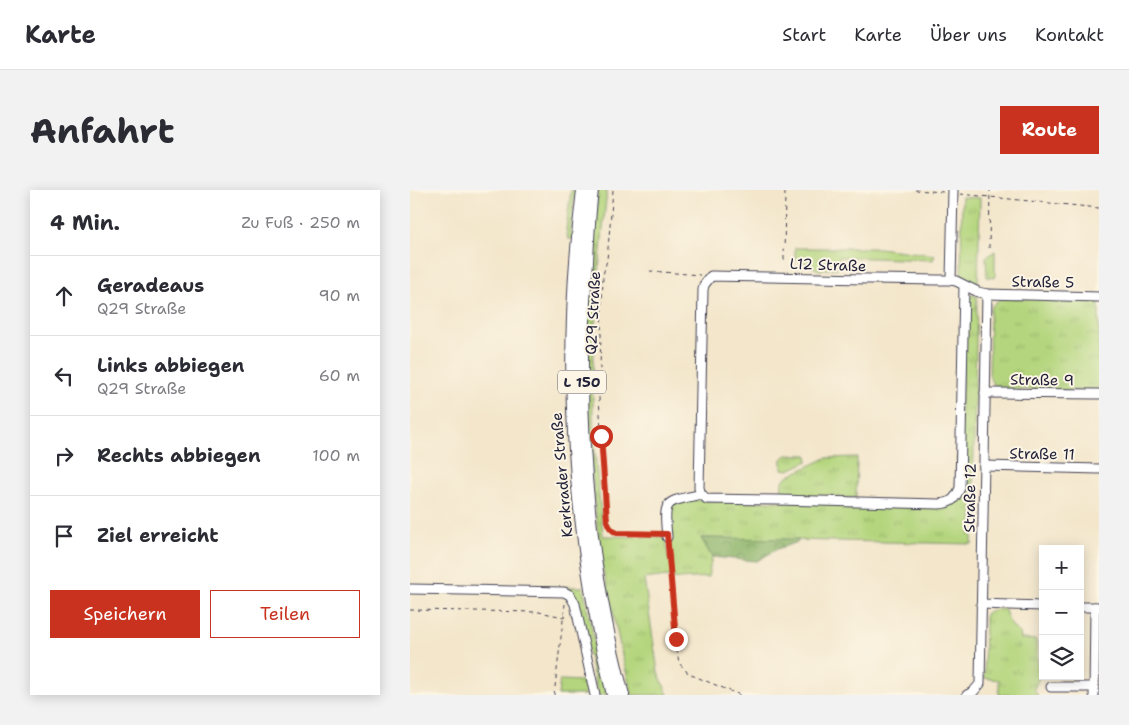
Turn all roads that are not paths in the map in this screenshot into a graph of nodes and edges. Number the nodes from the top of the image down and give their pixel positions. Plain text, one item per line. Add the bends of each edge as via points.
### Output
1 (583, 190) edge
2 (592, 190) edge
3 (953, 192) edge
4 (951, 280) junction
5 (964, 286) junction
6 (987, 294) junction
7 (1099, 297) edge
8 (985, 393) junction
9 (1099, 394) edge
10 (984, 466) junction
11 (1099, 469) edge
12 (701, 494) junction
13 (667, 535) road end
14 (410, 590) edge
15 (981, 604) junction
16 (1039, 606) edge
17 (1084, 607) edge
18 (1097, 607) edge
19 (1051, 687) dead end
20 (1094, 691) edge
21 (620, 693) edge
22 (595, 695) edge
23 (966, 695) edge

1 - 21 highway, Kerkrader Straße / L 150 via 573,302 576,473 587,571 598,627
2 - 21 highway, Kerkrader Straße / L 150 via 584,301 583,421 600,590
3 - 4 street
4 - 5 street, Straße 5
4 - 12 street, L12 Straße via 709,279 702,300
5 - 6 street, Straße 5
5 - 12 street via 960,488 955,498 939,504 707,499
6 - 7 street, Straße 5
6 - 8 street, Straße 12
8 - 9 street, Straße 9
8 - 10 street, Straße 12
10 - 11 street, Straße 11
10 - 15 street, Straße 12
12 - 13 street via 669,503 666,509
14 - 22 street via 567,593 575,604
15 - 16 street
15 - 23 street, Straße 12 via 980,684
17 - 18 street
18 - 20 street
19 - 20 street

